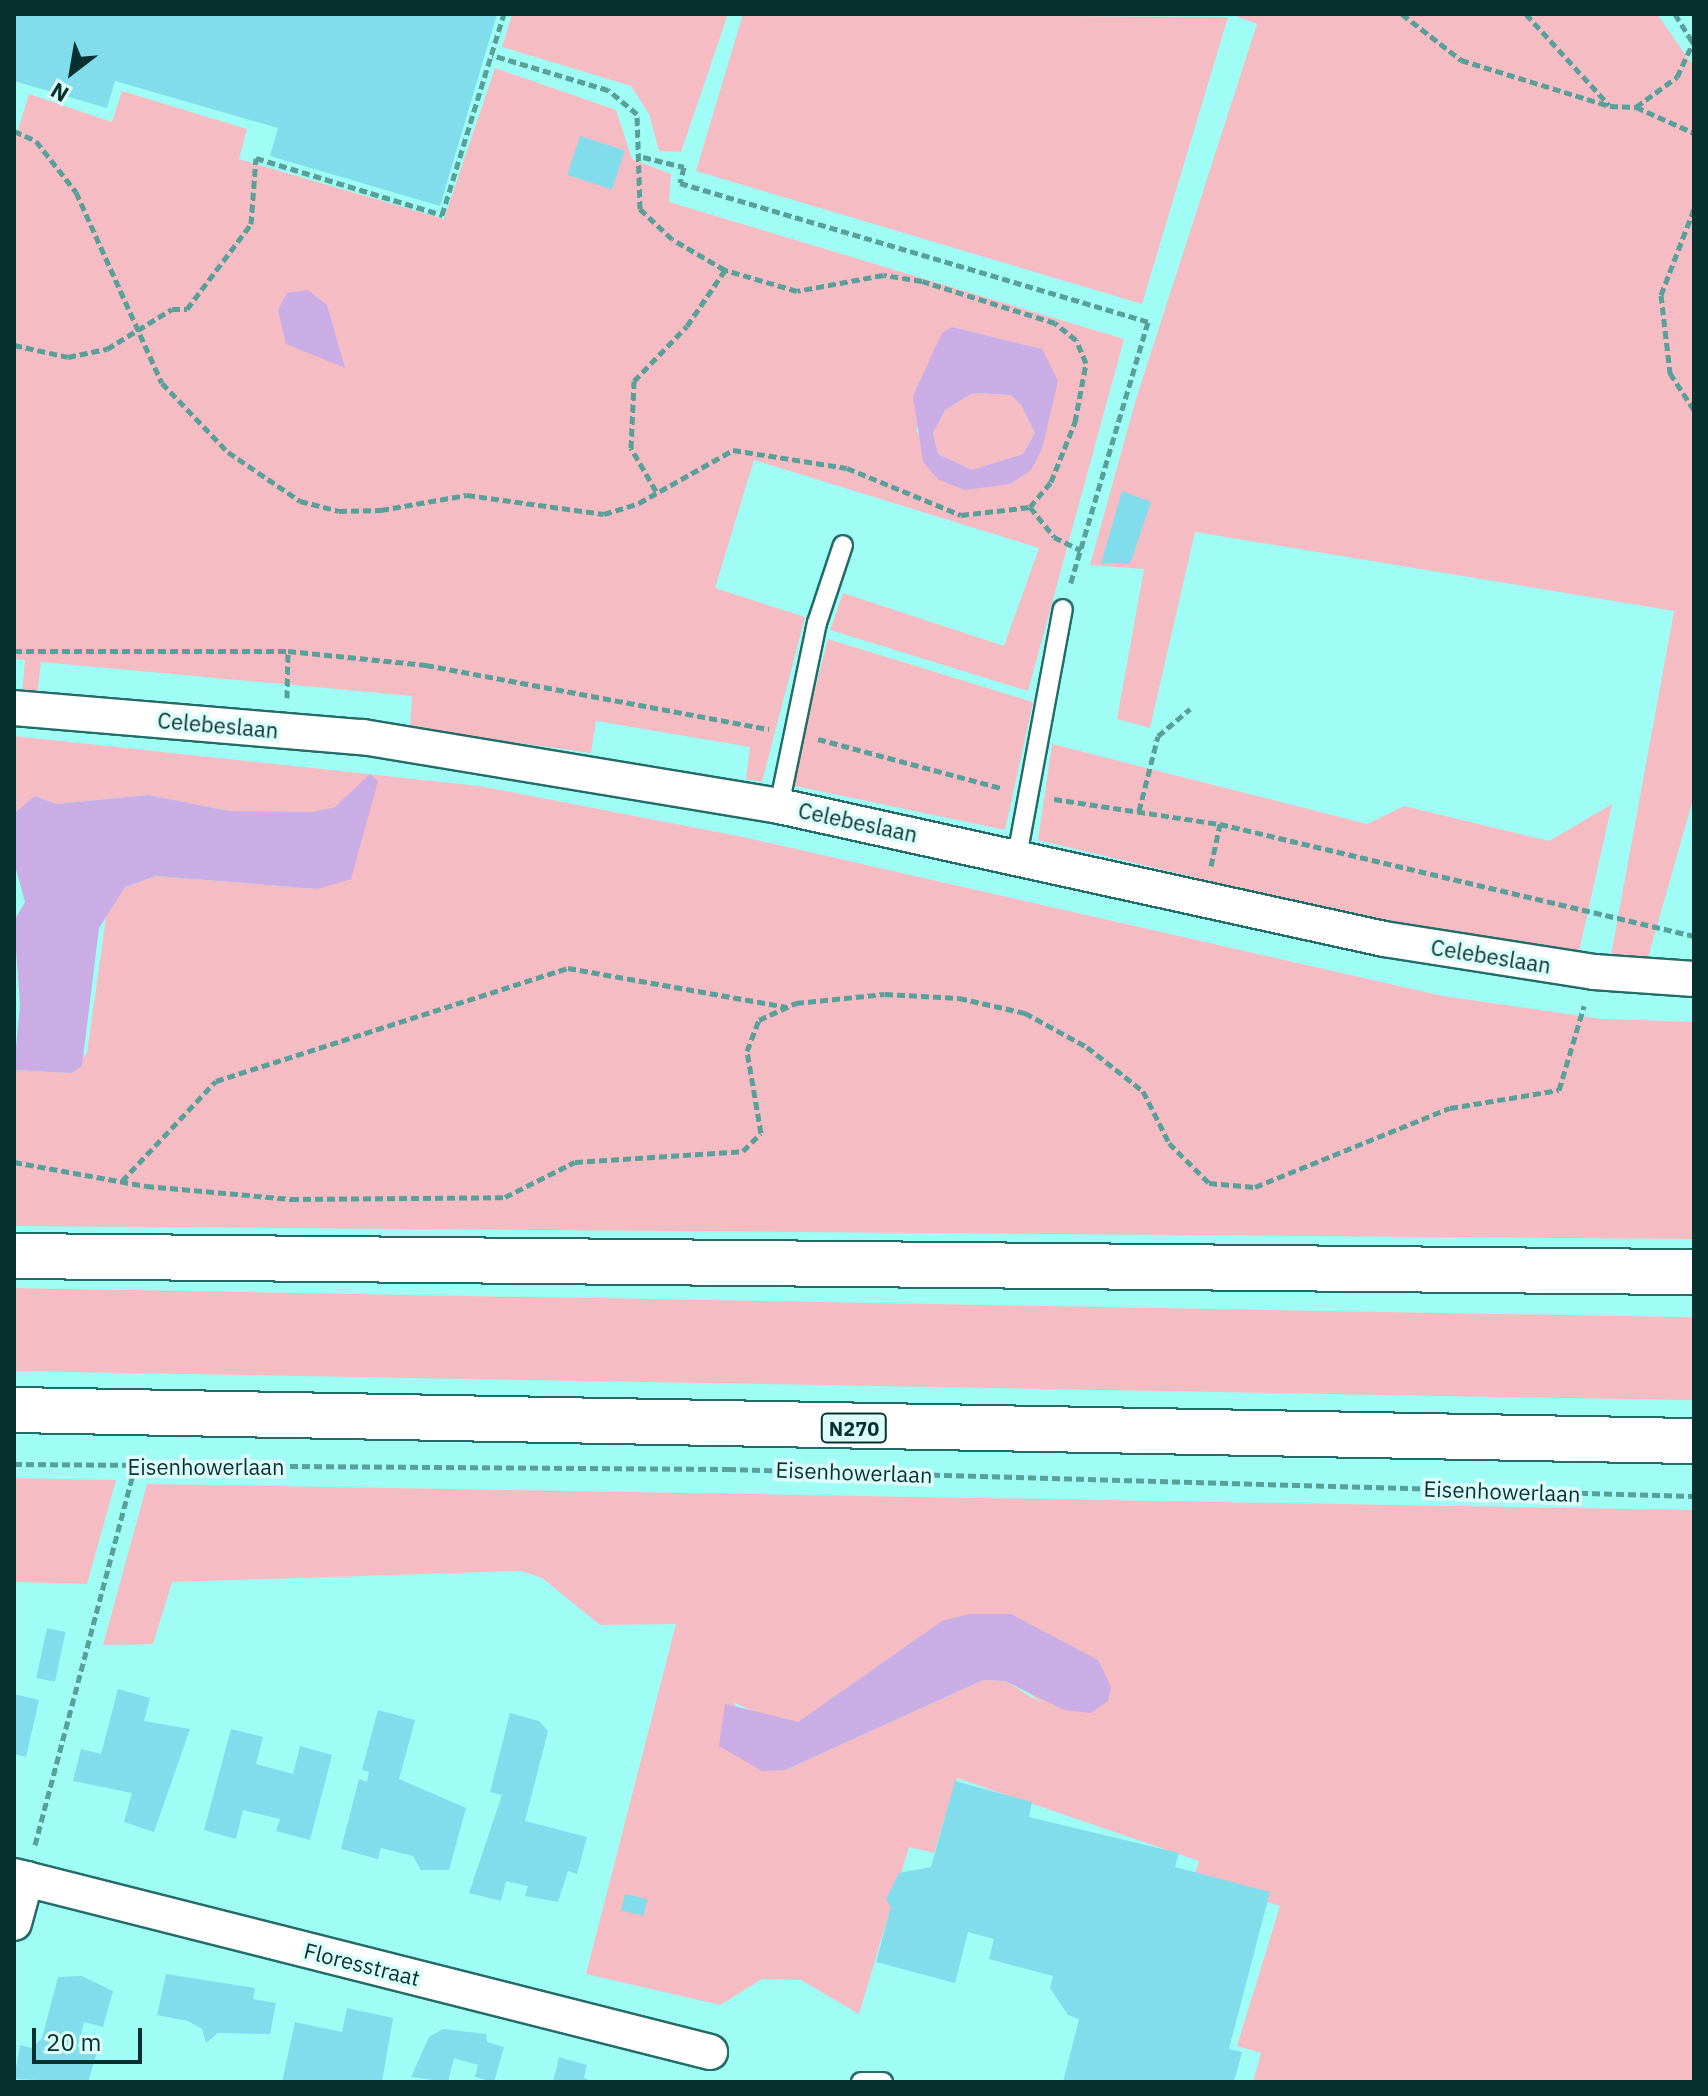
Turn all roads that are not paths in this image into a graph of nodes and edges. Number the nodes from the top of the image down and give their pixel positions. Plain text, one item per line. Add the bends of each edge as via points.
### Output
1 (843, 545) dead end
2 (1063, 609) road end
3 (14, 708) edge
4 (779, 806) junction
5 (1017, 856) junction
6 (1694, 979) edge
7 (14, 1256) edge
8 (1694, 1272) edge
9 (14, 1410) edge
10 (1694, 1441) edge
11 (20, 1877) edge
12 (14, 1923) edge
13 (710, 2052) dead end
14 (861, 2082) edge
15 (883, 2082) edge

1 - 4 lane via 817,623
2 - 5 lane
3 - 4 street, Celebeslaan via 286,730
4 - 5 street, Celebeslaan
5 - 6 street, Celebeslaan via 1203,903 1594,972
7 - 8 main road
9 - 10 main road, Eisenhowerlaan / N270
11 - 12 street
11 - 13 street, Floresstraat
14 - 15 lane

